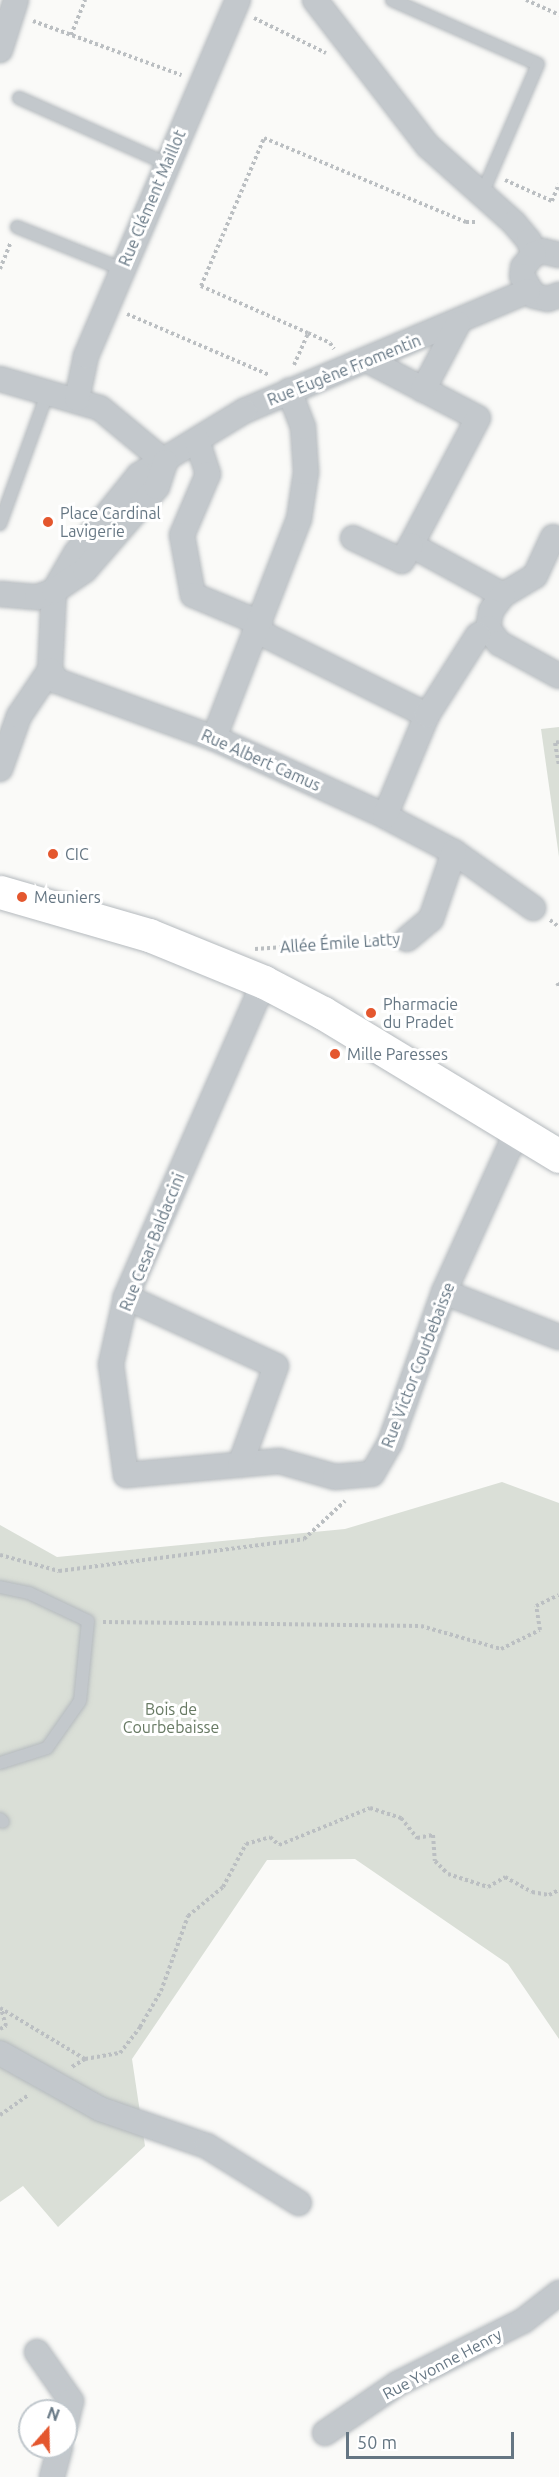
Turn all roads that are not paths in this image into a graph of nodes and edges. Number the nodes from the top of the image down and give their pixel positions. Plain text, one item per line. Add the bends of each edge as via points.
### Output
1 (392, 0) edge
2 (236, 4) edge
3 (324, 6) edge
4 (14, 7) edge
5 (0, 50) edge
6 (19, 98) dead end
7 (167, 164) junction
8 (486, 184) junction
9 (17, 227) road end
10 (534, 254) junction
11 (559, 255) edge
12 (122, 269) junction
13 (528, 291) junction
14 (558, 298) edge
15 (458, 324) junction
16 (367, 360) junction
17 (0, 379) edge
18 (288, 387) junction
19 (423, 390) junction
20 (47, 393) junction
21 (77, 399) junction
22 (197, 440) junction
23 (165, 462) junction
24 (0, 524) edge
25 (553, 537) dead end
26 (353, 538) dead end
27 (411, 545) junction
28 (54, 591) junction
29 (0, 594) edge
30 (503, 595) junction
31 (259, 627) junction
32 (483, 632) junction
33 (50, 670) junction
34 (559, 676) edge
35 (427, 715) junction
36 (214, 738) junction
37 (0, 769) edge
38 (386, 816) junction
39 (454, 852) junction
40 (0, 892) edge
41 (533, 908) dead end
42 (407, 939) road end
43 (264, 982) junction
44 (517, 1131) junction
45 (559, 1156) edge
46 (444, 1292) junction
47 (126, 1297) junction
48 (559, 1336) edge
49 (240, 1465) junction
50 (0, 1587) edge
51 (0, 1763) edge
52 (0, 2053) edge
53 (299, 2203) dead end
54 (559, 2293) edge
55 (37, 2352) dead end
56 (70, 2399) edge
57 (324, 2433) dead end
58 (57, 2459) edge
59 (52, 2477) edge

1 - 8 lane via 538,64
2 - 7 street, Rue Clément Maillot
3 - 8 street via 428,146
4 - 5 street
6 - 7 lane
7 - 12 street, Rue Clément Maillot
8 - 10 street via 529,241
9 - 12 lane
10 - 11 street via 543,251
10 - 13 street via 523,267
12 - 21 street, Rue Clément Maillot via 86,356
13 - 14 street via 541,298
13 - 15 street, Rue Eugène Fromentin
15 - 16 street, Rue Eugène Fromentin
15 - 19 street
16 - 18 street, Rue Eugène Fromentin
16 - 19 street
17 - 20 street
18 - 22 street, Rue Eugène Fromentin
18 - 31 street via 303,427 306,472 299,519
19 - 27 street via 478,418
20 - 21 street
20 - 24 lane
21 - 23 street via 100,408
22 - 23 street, Rue Eugène Fromentin
22 - 31 street via 208,474 182,535 193,595
23 - 28 street via 157,487 85,570
25 - 30 street via 535,576
26 - 27 street via 402,561
27 - 30 street
28 - 29 street via 37,597
28 - 33 street
30 - 32 street
31 - 35 street
31 - 36 street
32 - 34 street
32 - 35 street
33 - 36 street, Rue Albert Camus via 57,681
33 - 37 street via 20,716
35 - 38 street
36 - 38 street, Rue Albert Camus
38 - 39 street, Rue Albert Camus
39 - 41 street, Rue Albert Camus
39 - 42 street, Allée Émile Latty via 431,919
40 - 43 main road via 148,935
43 - 44 main road via 323,1013
43 - 47 street, Rue Cesar Baldaccini
44 - 45 main road
44 - 46 street, Rue Victor Courbebaisse
46 - 48 street
46 - 49 street, Rue Victor Courbebaisse via 390,1443 372,1474 335,1477 279,1461
47 - 49 street via 276,1366
47 - 49 street, Rue Cesar Baldaccini via 111,1364 126,1475
50 - 51 lane via 29,1593 88,1621 80,1701 47,1748
52 - 53 street via 100,2109 207,2146
54 - 57 street, Rue Yvonne Henry via 523,2321 397,2384
55 - 56 street
58 - 59 street

